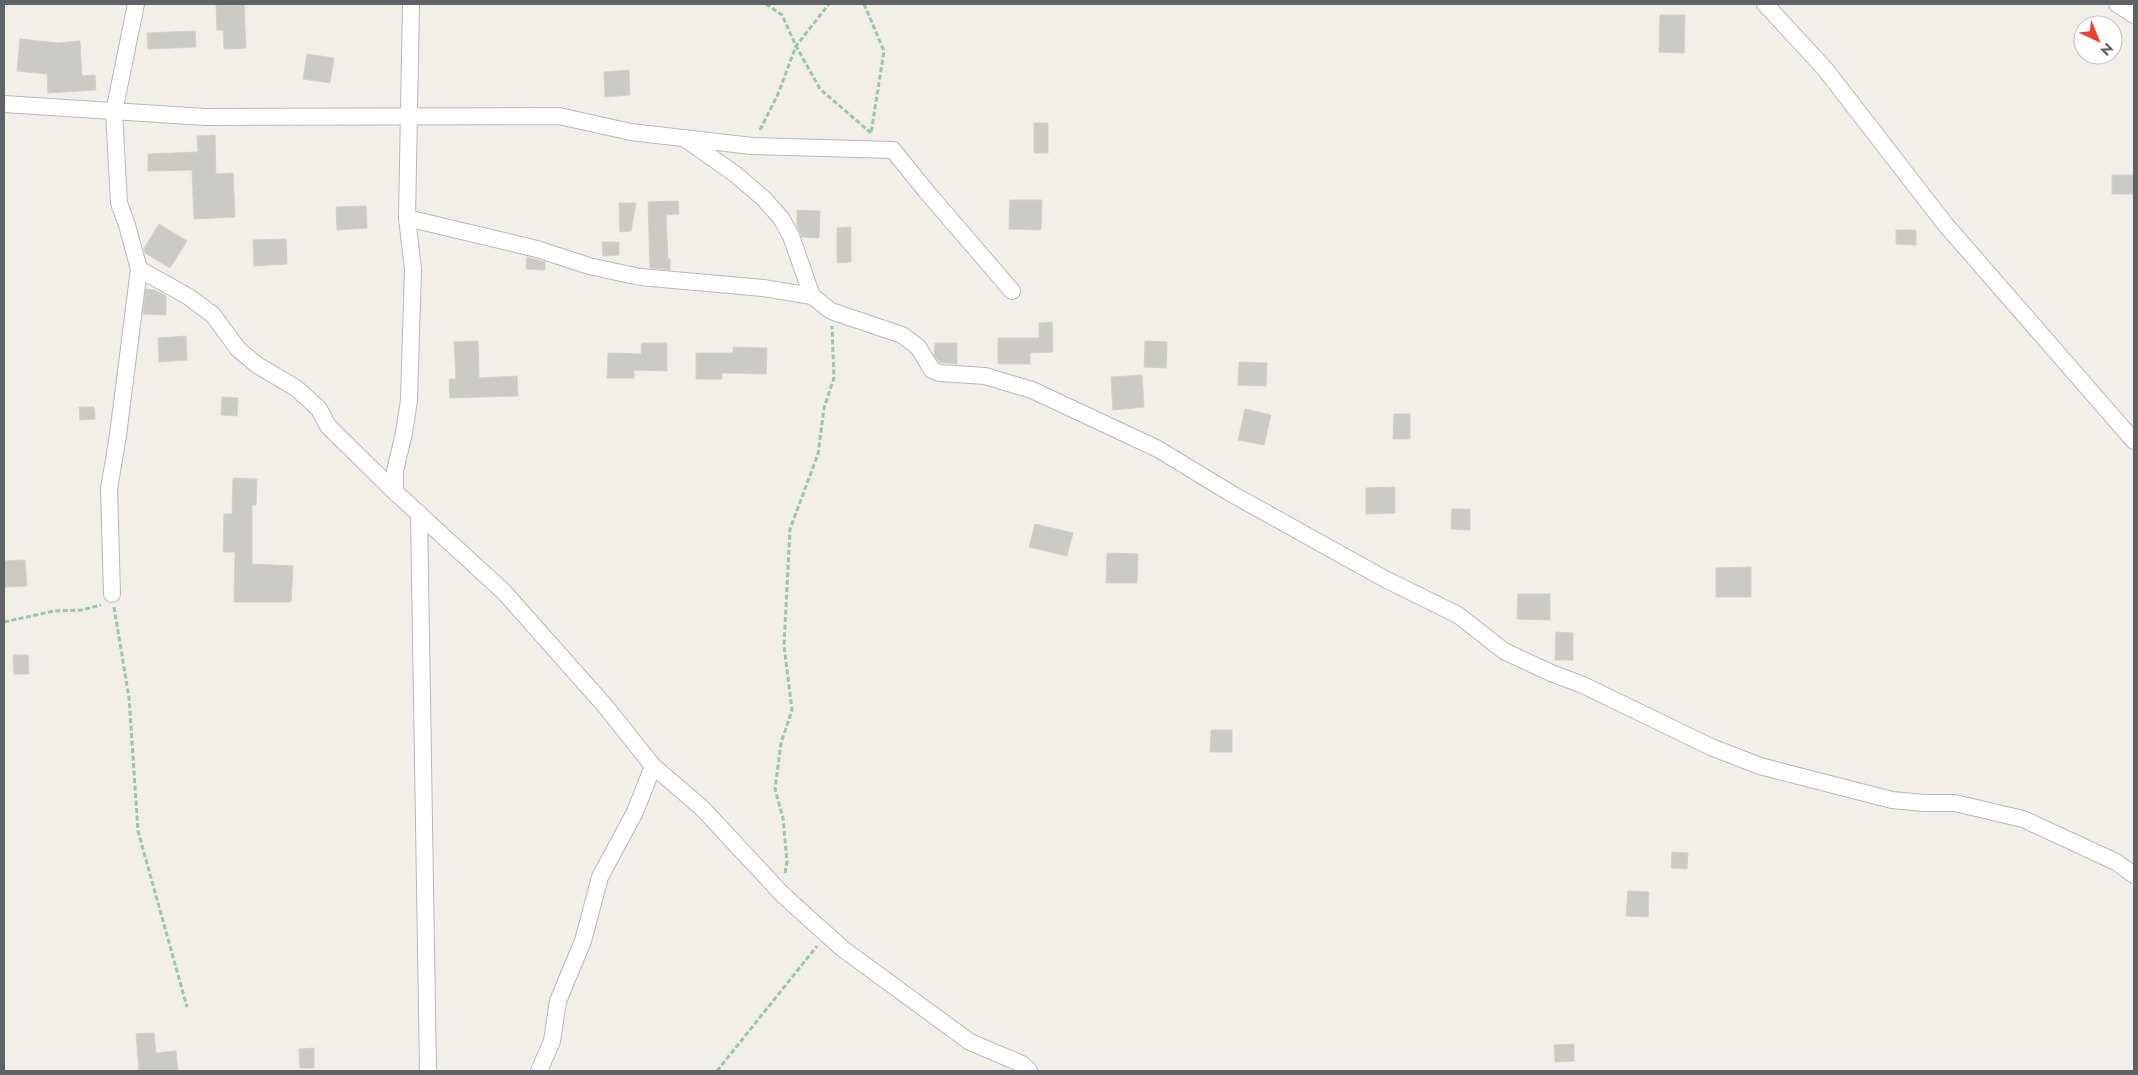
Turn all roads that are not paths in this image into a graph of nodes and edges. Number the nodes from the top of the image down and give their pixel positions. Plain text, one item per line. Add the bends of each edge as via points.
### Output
1 (136, 4) edge
2 (411, 4) edge
3 (1765, 4) edge
4 (2117, 4) edge
5 (2134, 14) edge
6 (4, 104) edge
7 (114, 112) junction
8 (409, 117) junction
9 (682, 137) junction
10 (406, 218) junction
11 (139, 269) junction
12 (1012, 291) dead end
13 (812, 296) junction
14 (2134, 442) edge
15 (395, 492) junction
16 (419, 513) junction
17 (113, 598) road end
18 (653, 766) junction
19 (2134, 875) edge
20 (428, 1071) edge
21 (540, 1071) edge
22 (1029, 1071) edge

1 - 7 street
2 - 8 street
3 - 14 street via 1825,68 1945,224
4 - 5 street
6 - 7 street
7 - 8 street via 205,117
7 - 11 street via 119,204
8 - 9 street via 559,116 631,132
8 - 10 street
9 - 12 street via 752,146 894,150
9 - 13 street via 735,174 782,218
10 - 13 street via 640,277 763,288
10 - 15 street via 413,269 409,400 395,471
11 - 15 street via 190,297 213,315 238,350 296,388 319,410 328,426
11 - 17 street via 109,490
13 - 19 street via 831,311 902,334 918,347 932,370 985,376 1032,390 1158,449 1232,494 1458,615 1504,652 1583,685 1711,747 1760,766 1892,800 1955,803 2023,819 2116,862
15 - 16 street
16 - 18 street via 504,592 606,707
16 - 20 street
18 - 21 street via 635,812 600,877 583,941 558,1001 552,1041
18 - 22 street via 702,808 782,893 844,950 970,1042 1022,1064

